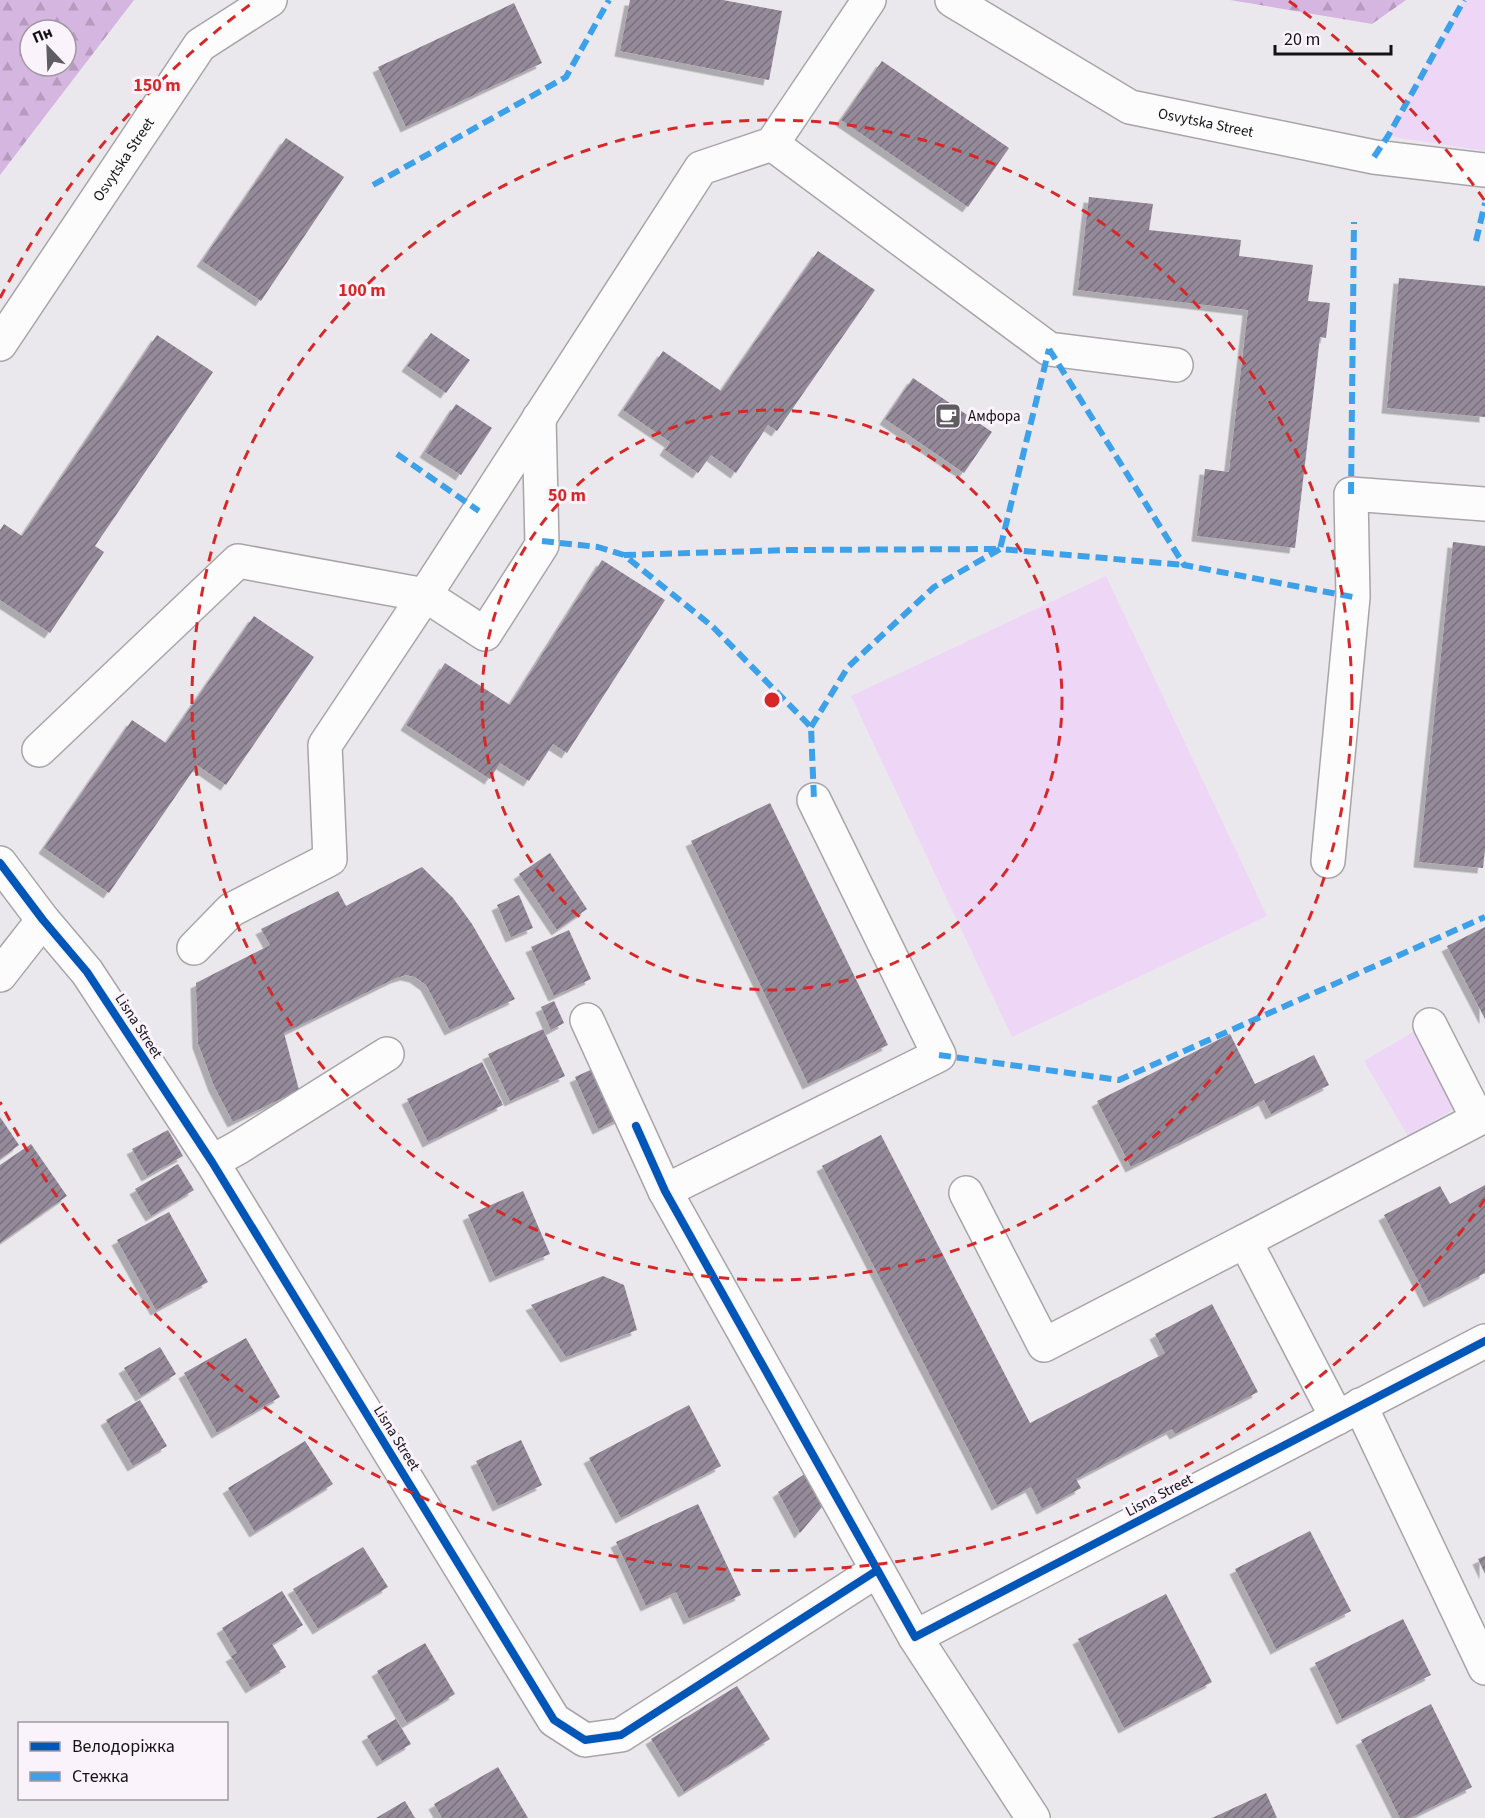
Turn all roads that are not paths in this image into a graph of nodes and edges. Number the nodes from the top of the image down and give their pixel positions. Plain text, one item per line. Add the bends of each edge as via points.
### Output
1 (270, 0) edge
2 (868, 0) edge
3 (952, 0) edge
4 (772, 144) junction
5 (1485, 170) edge
6 (0, 344) edge
7 (1176, 365) dead end
8 (539, 418) junction
9 (1485, 504) edge
10 (425, 595) junction
11 (39, 750) dead end
12 (814, 800) dead end
13 (1328, 861) dead end
14 (0, 863) edge
15 (43, 920) junction
16 (194, 948) dead end
17 (0, 975) edge
18 (587, 1020) dead end
19 (1430, 1025) dead end
20 (387, 1054) dead end
21 (212, 1162) junction
22 (665, 1191) junction
23 (966, 1193) dead end
24 (1245, 1241) junction
25 (1485, 1341) edge
26 (1349, 1412) junction
27 (876, 1571) junction
28 (915, 1637) junction
29 (1485, 1668) edge
30 (1033, 1818) edge

1 - 6 street, Osvytska Street via 201,45
2 - 4 street
3 - 5 street, Osvytska Street via 1130,107 1374,157
4 - 7 street via 1049,350
4 - 8 street via 701,168
8 - 10 street
8 - 10 street via 542,545 536,555 484,634
9 - 13 street via 1351,494 1353,597
10 - 11 street via 238,561
10 - 16 street via 325,745 330,859 231,910
12 - 22 street via 939,1055
14 - 15 street, Lisna Street
15 - 17 street
15 - 21 street, Lisna Street via 87,972
18 - 22 street
19 - 24 street via 1478,1119
20 - 21 street
21 - 27 street, Lisna Street via 554,1720 585,1740 621,1736
22 - 27 street
23 - 24 street via 1044,1345
24 - 26 street
25 - 26 street, Lisna Street
26 - 28 street, Lisna Street
26 - 29 street
27 - 28 street
28 - 30 street

